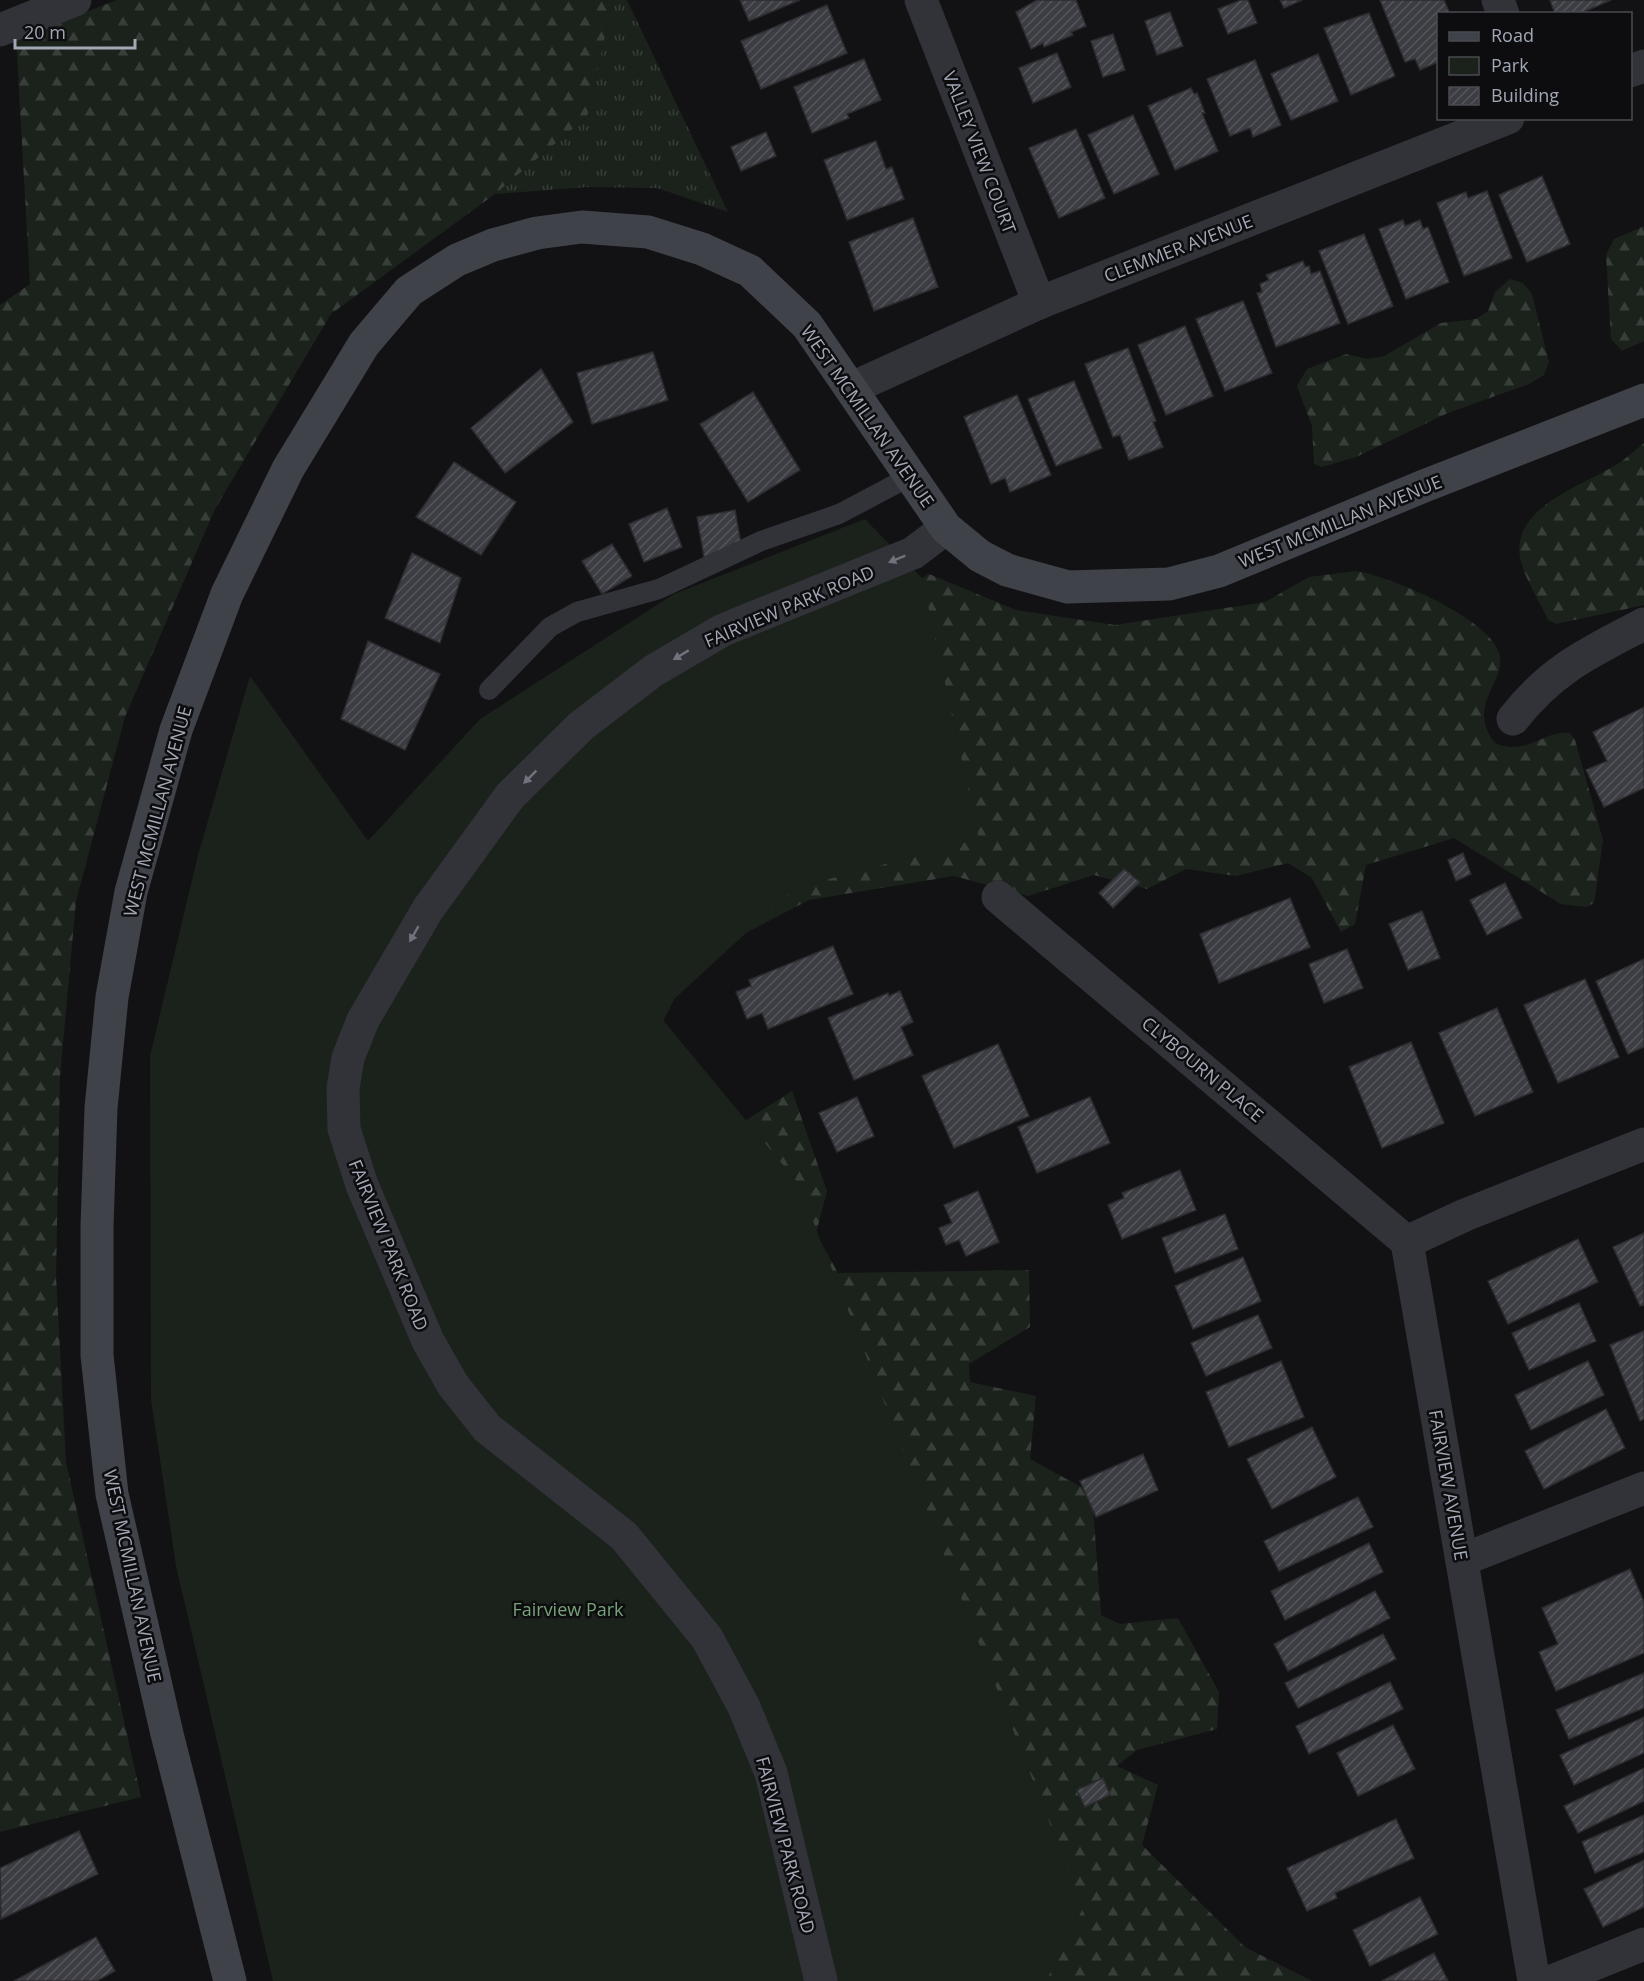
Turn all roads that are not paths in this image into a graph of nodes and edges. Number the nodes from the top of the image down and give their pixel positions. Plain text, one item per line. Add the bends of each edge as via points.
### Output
1 (75, 0) edge
2 (921, 0) edge
3 (0, 30) edge
4 (1503, 120) edge
5 (1039, 303) junction
6 (852, 388) junction
7 (1644, 400) edge
8 (909, 477) junction
9 (946, 528) junction
10 (1644, 624) edge
11 (489, 690) dead end
12 (1514, 719) dead end
13 (998, 897) dead end
14 (1644, 1144) edge
15 (1407, 1242) junction
16 (1644, 1488) edge
17 (1462, 1560) junction
18 (1644, 1944) edge
19 (230, 1981) edge
20 (821, 1981) edge
21 (1534, 1981) edge
22 (1552, 1981) edge

1 - 3 street
2 - 5 street, VALLEY VIEW COURT
4 - 5 street, CLEMMER AVENUE
5 - 6 street, CLEMMER AVENUE
6 - 8 main road, WEST MCMILLAN AVENUE
6 - 19 main road, WEST MCMILLAN AVENUE via 807,325 750,271 702,249 648,232 582,227 537,233 494,245 457,260 410,291 364,344 288,469 227,594 176,730 131,892 112,997 101,1108 97,1227 98,1355 112,1494 167,1734
7 - 9 main road, WEST MCMILLAN AVENUE via 1219,571 1169,584 1068,587 1007,570 980,556
8 - 9 main road, WEST MCMILLAN AVENUE
8 - 11 lane via 839,514 761,542 659,590 577,612 550,627
9 -> 20 street, FAIRVIEW PARK ROAD via 913,553 723,630 653,671 581,726 510,796 428,909 363,1020 348,1058 343,1088 345,1129 362,1185 428,1341 453,1385 487,1428 624,1536 707,1638 744,1707 771,1773
10 - 12 street via 1564,667 1534,693
13 - 15 street, CLYBOURN PLACE
14 - 15 street
15 - 17 street, FAIRVIEW AVENUE
16 - 17 street
17 - 21 street, FAIRVIEW AVENUE
18 - 22 street

